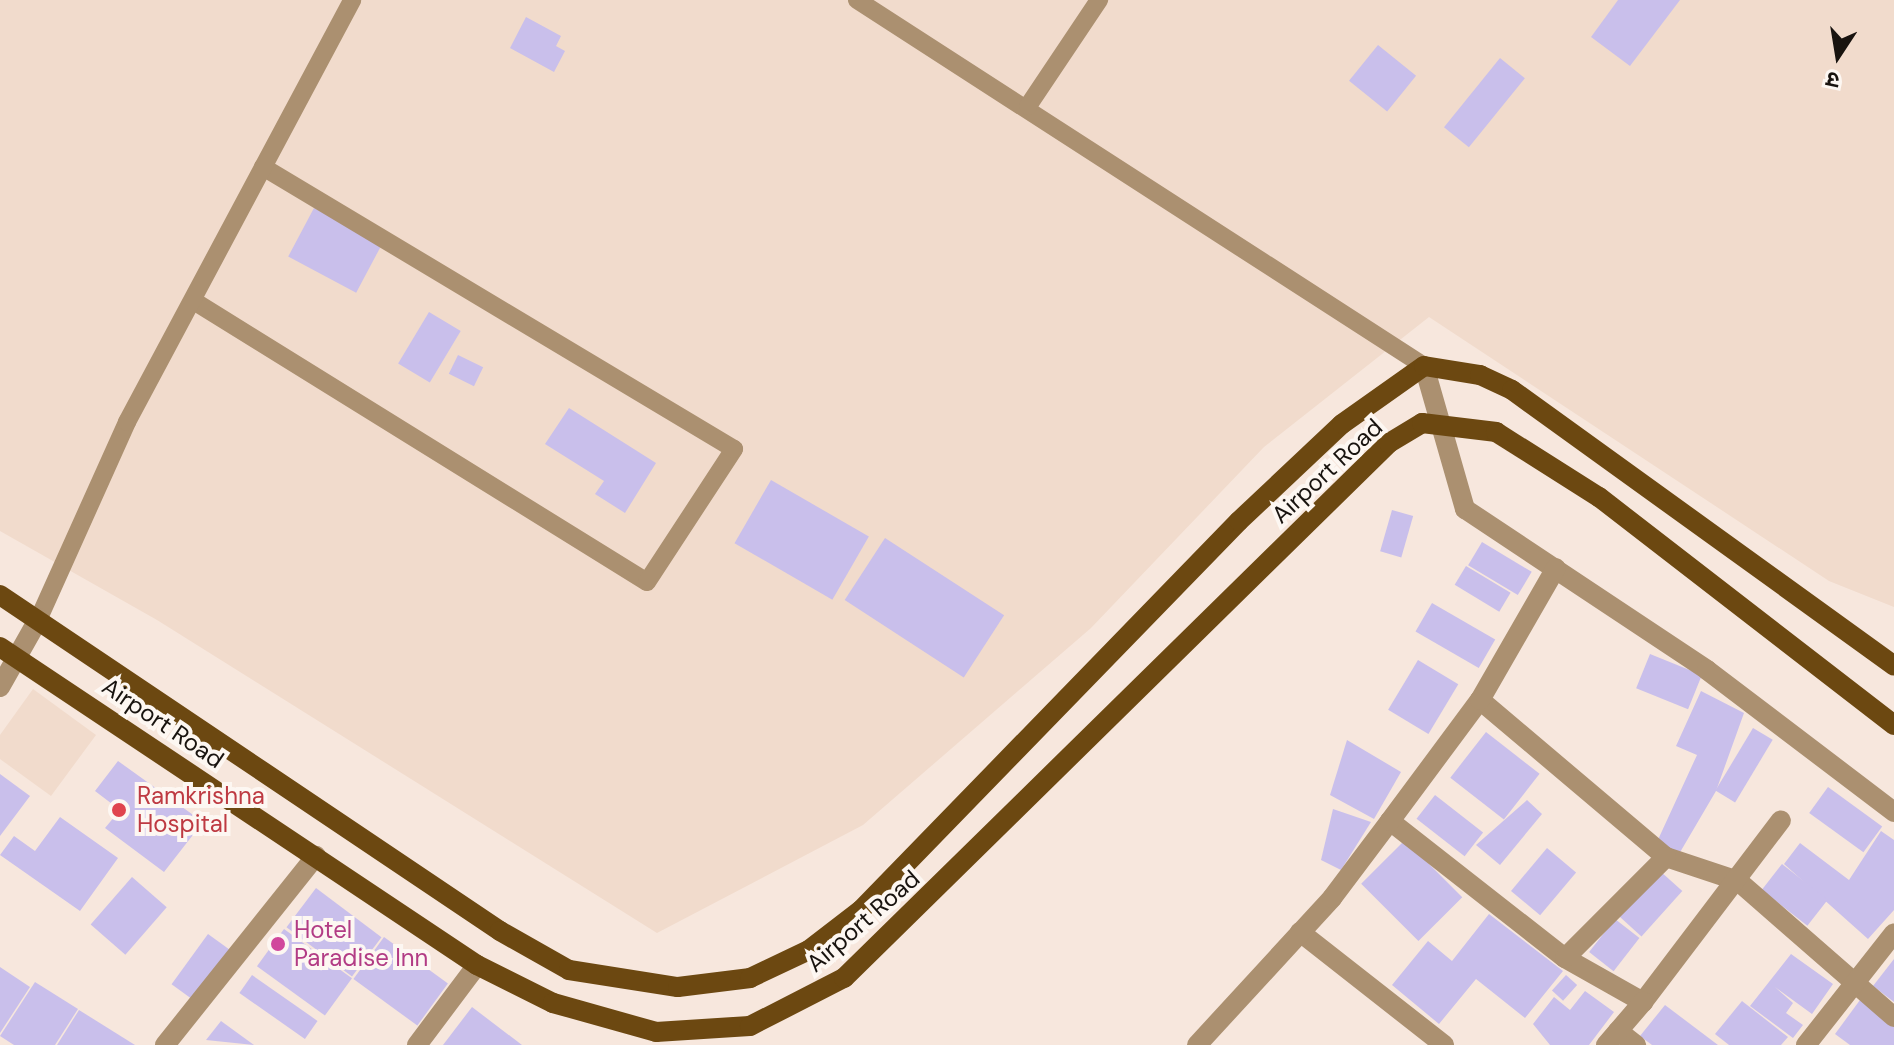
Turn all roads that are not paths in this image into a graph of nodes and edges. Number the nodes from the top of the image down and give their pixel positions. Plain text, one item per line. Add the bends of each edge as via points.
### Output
1 (352, 0) edge
2 (857, 0) edge
3 (1099, 0) edge
4 (1028, 106) junction
5 (263, 167) junction
6 (197, 303) junction
7 (1424, 366) junction
8 (1444, 422) junction
9 (1652, 494) junction
10 (1634, 523) junction
11 (1556, 568) junction
12 (0, 595) edge
13 (39, 618) junction
14 (8, 652) edge
15 (1894, 666) edge
16 (0, 687) edge
17 (1480, 700) junction
18 (1894, 725) edge
19 (1894, 812) edge
20 (1781, 820) dead end
21 (1390, 821) junction
22 (316, 856) junction
23 (1666, 857) junction
24 (1738, 881) junction
25 (1300, 932) junction
26 (1894, 933) edge
27 (1565, 958) junction
28 (477, 965) junction
29 (1860, 980) junction
30 (1643, 1002) junction
31 (1894, 1017) edge
32 (1612, 1038) edge
33 (652, 1039) edge
34 (165, 1045) edge
35 (417, 1045) edge
36 (1197, 1045) edge
37 (1444, 1045) edge
38 (1636, 1045) edge
39 (1806, 1045) edge

1 - 5 lane
2 - 4 lane
3 - 4 lane
4 - 7 lane
5 - 6 lane
5 - 6 lane via 734,449 647,582
6 - 13 lane via 127,422
7 - 8 street
7 - 9 main road via 1480,375 1512,390
7 - 13 main road, Airport Road via 1342,424 1239,521 861,910 809,950 750,978 678,987 569,970 340,827
8 - 10 main road, Airport Road via 1496,432
8 - 11 street via 1465,509
8 - 33 main road, Airport Road via 1422,423 1389,443 844,978 750,1026
9 - 10 main road
9 - 15 main road via 1797,590
10 - 18 main road
11 - 17 street
11 - 19 street via 1707,670
12 - 13 main road, Airport Road
13 - 14 street
14 - 16 street
14 - 22 main road, Airport Road
17 - 21 street
17 - 23 street
20 - 24 street
21 - 25 street
21 - 27 street
22 - 28 main road, Airport Road
22 - 34 street
23 - 24 street
23 - 27 street
24 - 29 street
24 - 30 street
25 - 36 street
25 - 37 street
26 - 29 street
27 - 30 street
28 - 33 main road, Airport Road via 553,1003
28 - 35 street
29 - 31 street
29 - 39 street
30 - 32 street
32 - 38 street

